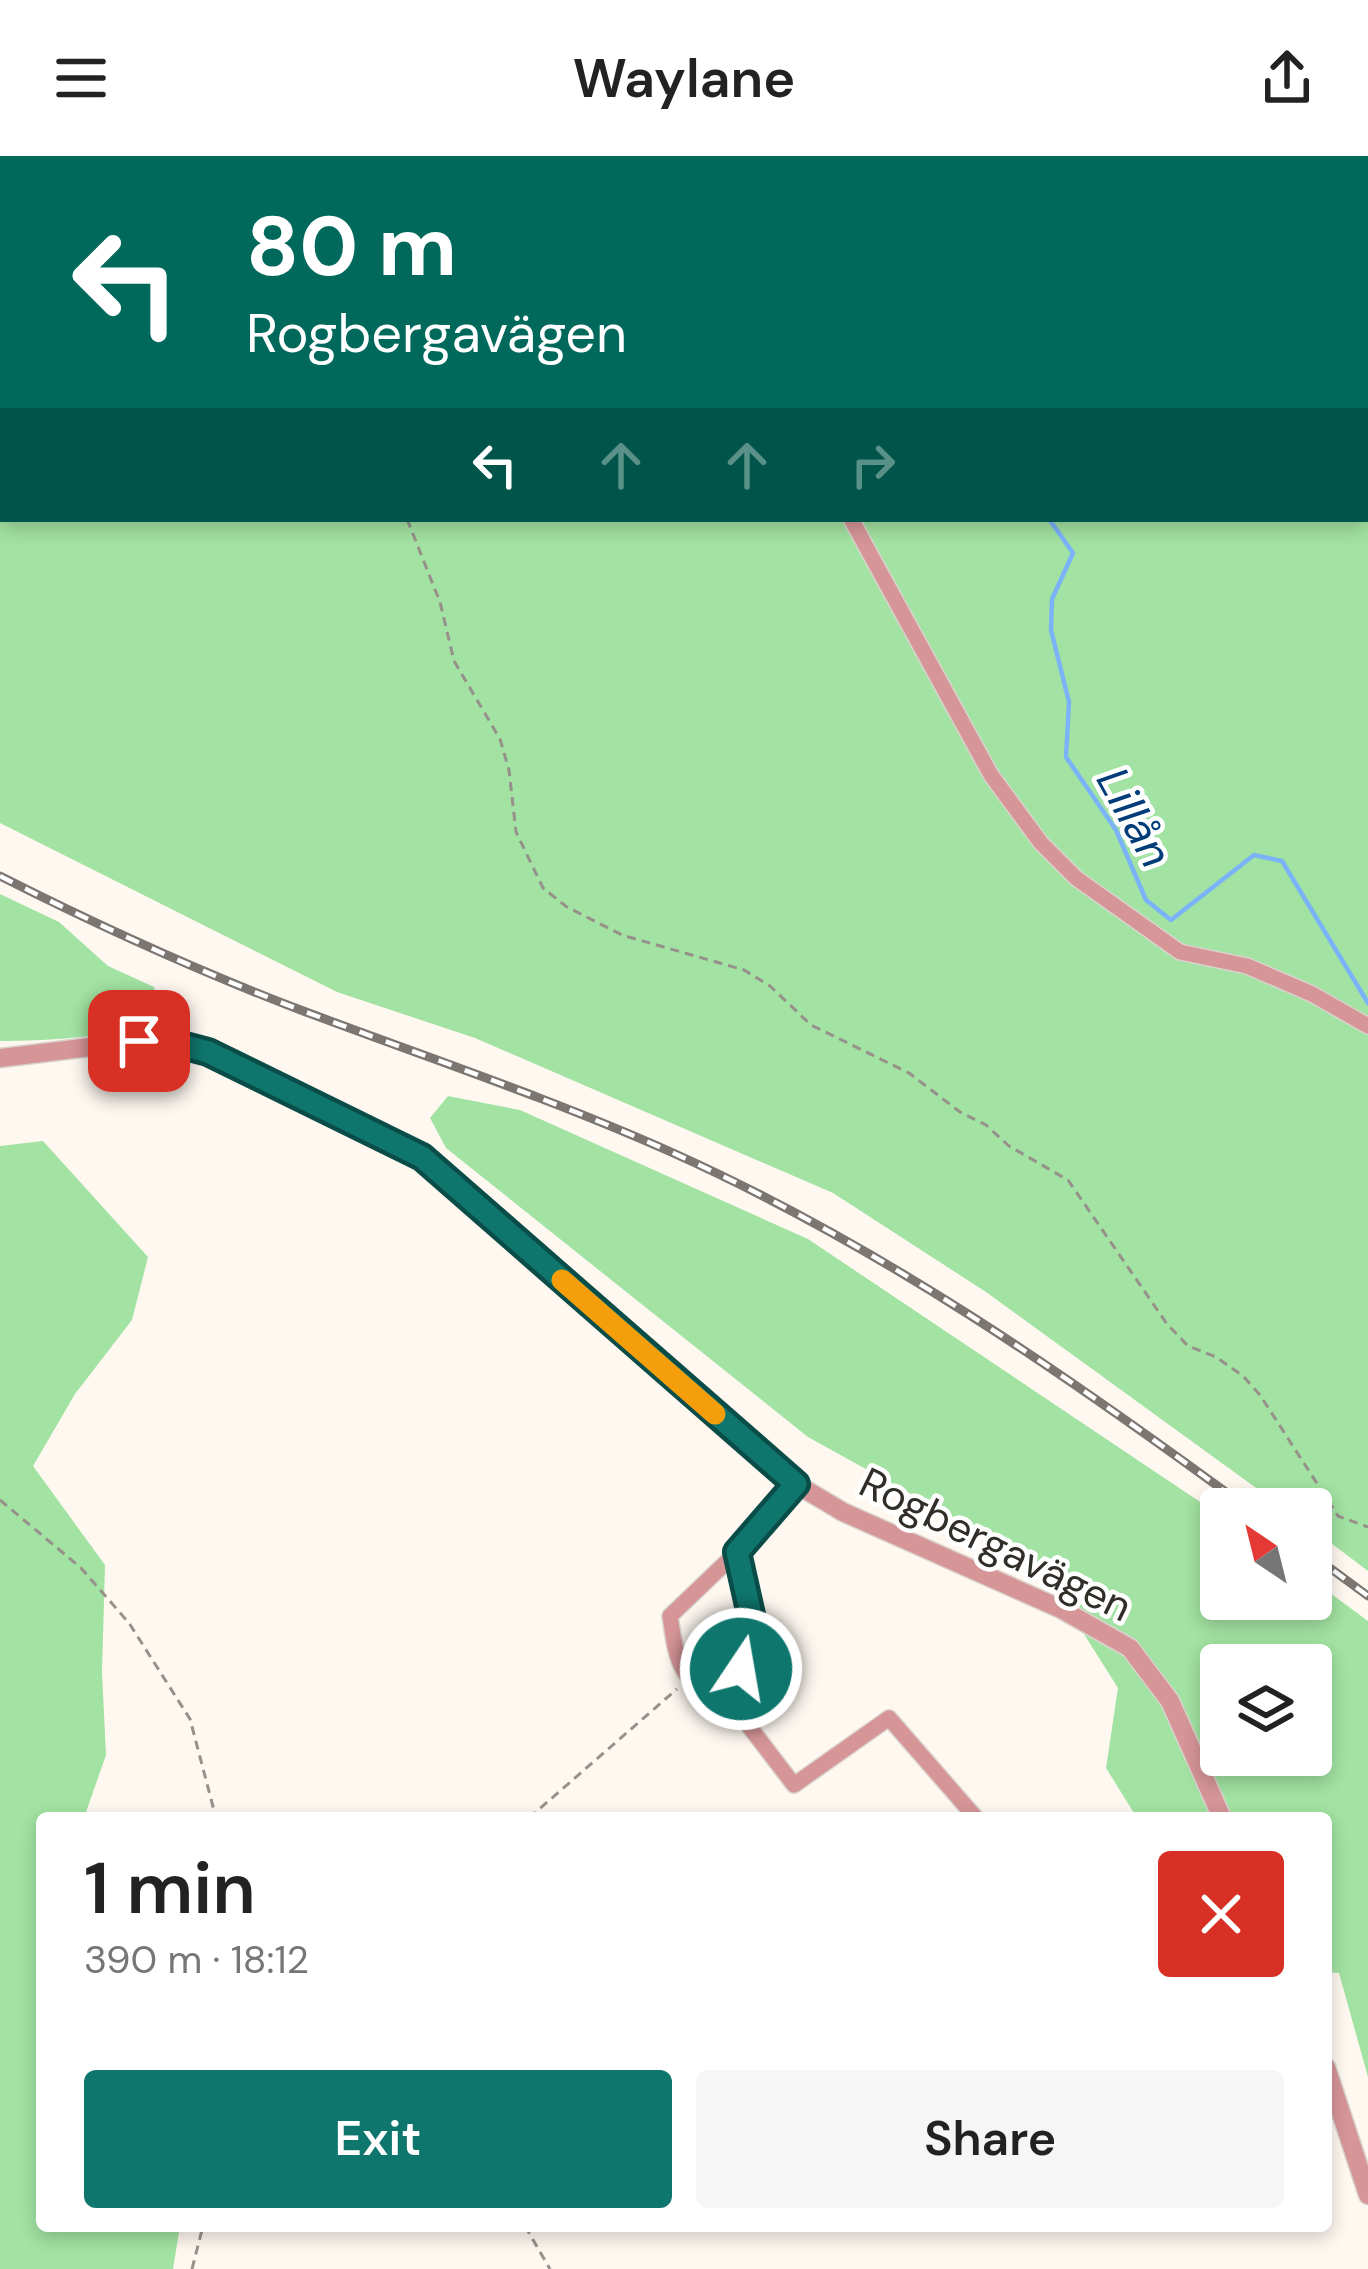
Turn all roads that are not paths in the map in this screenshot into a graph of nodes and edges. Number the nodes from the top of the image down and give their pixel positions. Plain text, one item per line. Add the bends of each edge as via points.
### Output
1 (853, 522) edge
2 (1368, 1026) edge
3 (0, 1058) edge
4 (796, 1484) junction
5 (737, 1552) junction
6 (719, 1687) junction
7 (971, 1812) edge
8 (1219, 1812) edge
9 (1332, 2085) edge
10 (1368, 2195) edge

1 - 2 street via 991,775 1041,843 1180,952 1247,966
3 - 4 street, Rogbergavägen via 170,1042 208,1052 422,1157
4 - 5 street
4 - 8 street, Rogbergavägen via 1130,1648 1170,1701
5 - 6 street via 756,1637 741,1669
5 - 6 street via 670,1616 676,1660 689,1678
6 - 7 street via 794,1785 889,1718
9 - 10 street

